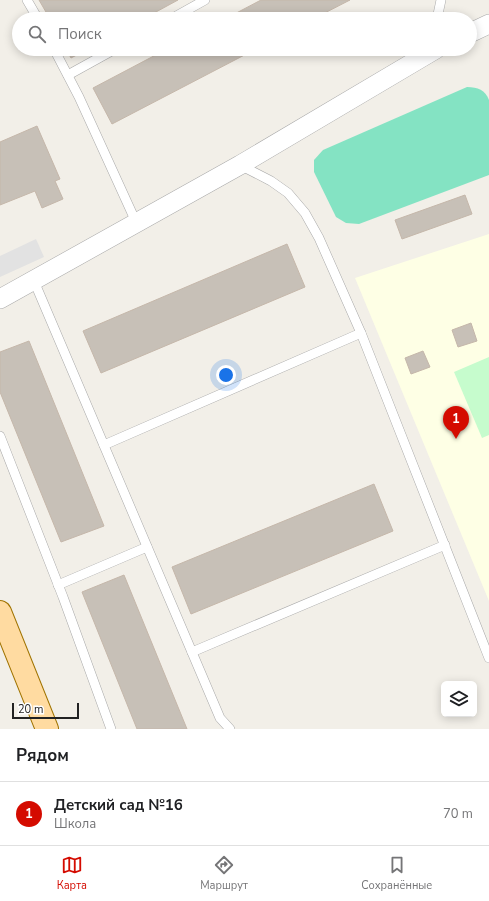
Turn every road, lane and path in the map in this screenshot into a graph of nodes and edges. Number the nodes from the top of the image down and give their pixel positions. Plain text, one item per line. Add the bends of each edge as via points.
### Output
1 (27, 0) edge
2 (205, 0) edge
3 (441, 0) edge
4 (34, 12) edge
5 (183, 12) edge
6 (438, 12) edge
7 (489, 24) edge
8 (477, 30) edge
9 (58, 56) edge
10 (102, 56) edge
11 (424, 56) edge
12 (68, 75) junction
13 (240, 165) junction
14 (136, 222) junction
15 (34, 281) junction
16 (0, 299) edge
17 (362, 333) junction
18 (0, 436) edge
19 (104, 445) junction
20 (445, 545) junction
21 (147, 547) junction
22 (58, 585) junction
23 (0, 612) edge
24 (192, 652) junction
25 (489, 658) edge
26 (47, 729) edge
27 (111, 729) edge
28 (230, 729) edge

1 - 4 lane
2 - 5 lane
3 - 6 lane
7 - 8 street
9 - 12 lane
10 - 12 lane
11 - 13 street
12 - 14 lane
13 - 14 street
13 - 17 lane via 288,193 305,212
14 - 15 street
15 - 16 street
15 - 19 lane
17 - 19 lane
17 - 20 lane
18 - 22 lane
19 - 21 lane
20 - 24 lane
20 - 25 lane
21 - 22 lane
21 - 24 lane
22 - 27 lane
23 - 26 main road
24 - 28 lane via 220,718

